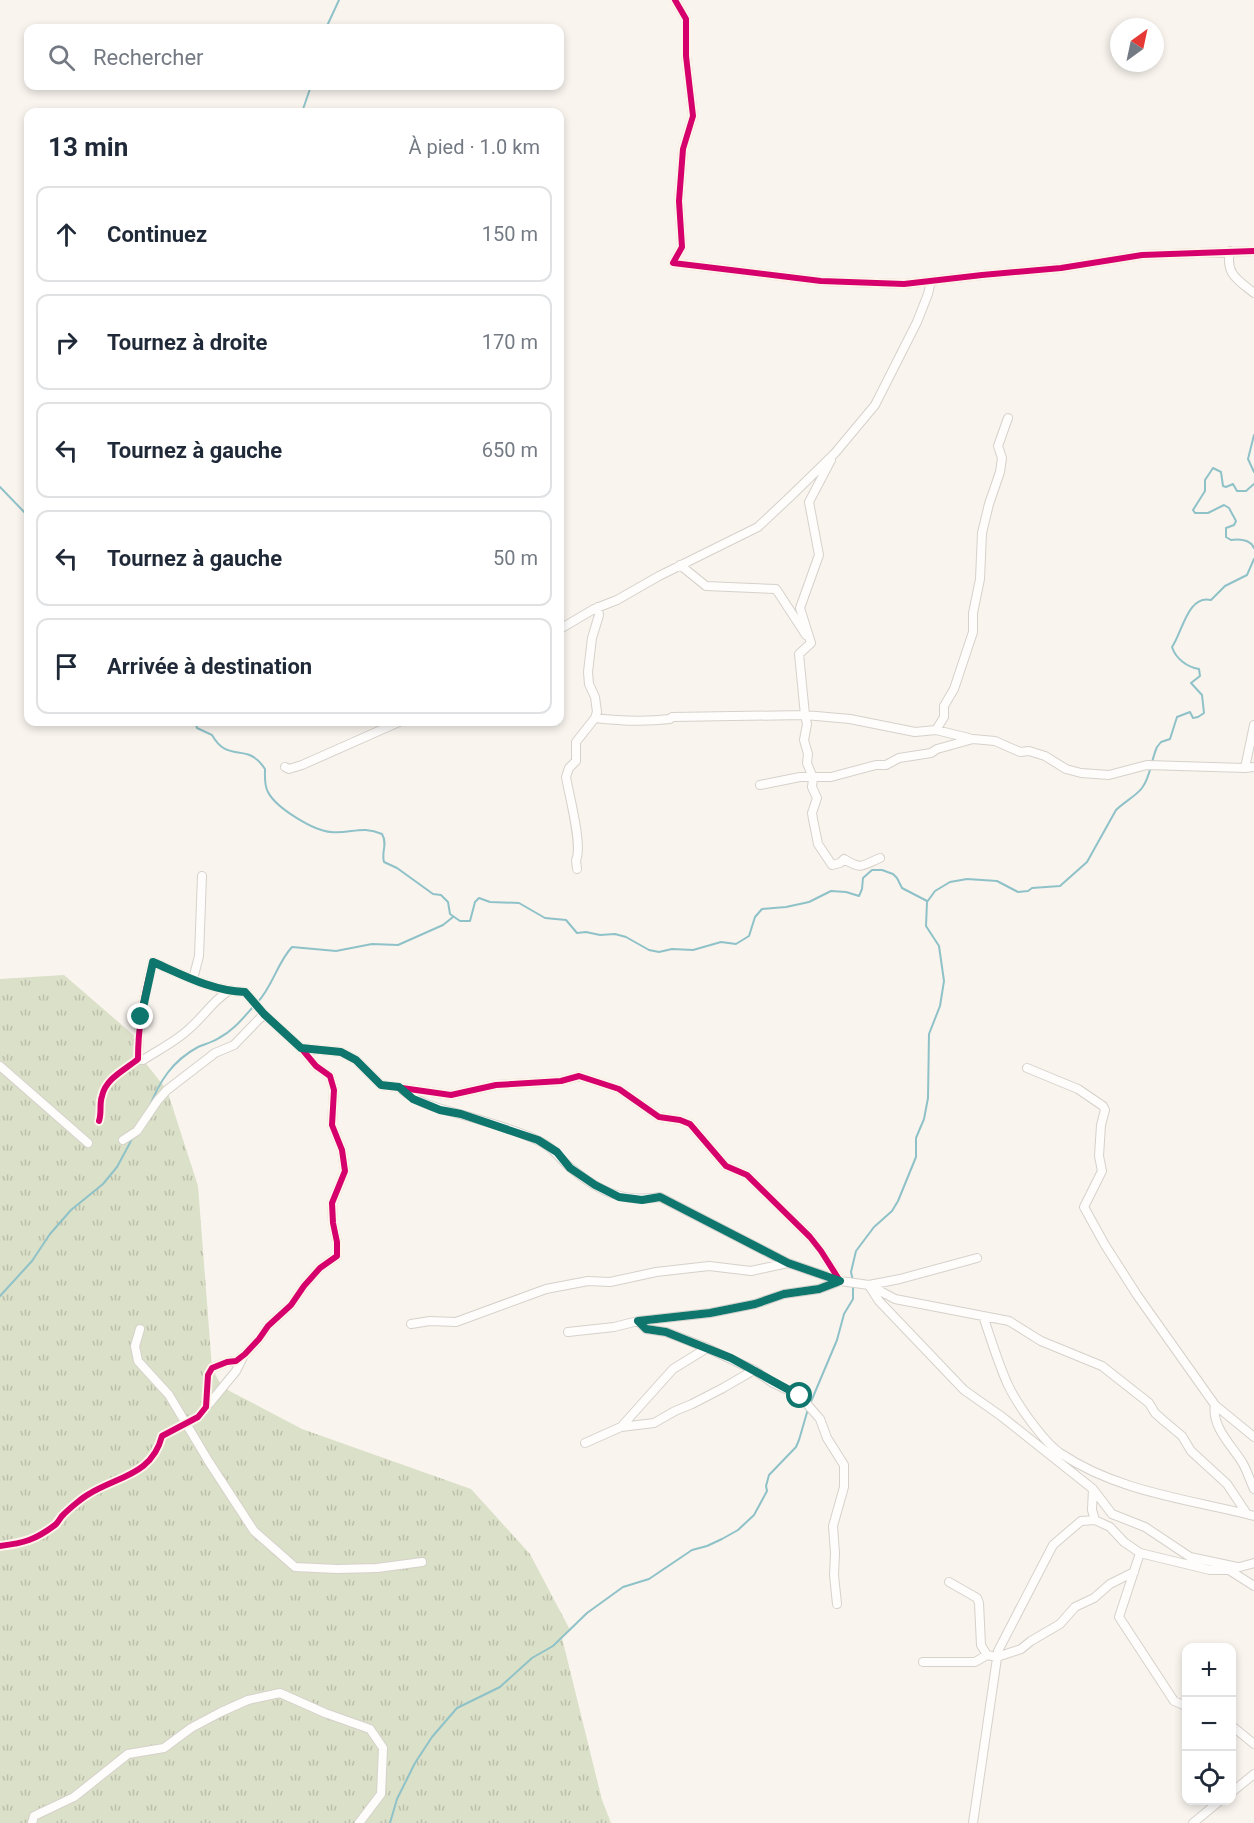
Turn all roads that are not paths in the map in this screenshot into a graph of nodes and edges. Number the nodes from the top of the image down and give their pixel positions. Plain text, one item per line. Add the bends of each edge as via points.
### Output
1 (675, 0) edge
2 (1230, 251) junction
3 (1254, 251) edge
4 (931, 281) junction
5 (1254, 293) edge
6 (1008, 418) dead end
7 (835, 453) junction
8 (680, 565) junction
9 (598, 607) junction
10 (564, 627) edge
11 (811, 643) junction
12 (805, 715) junction
13 (595, 718) junction
14 (1254, 725) edge
15 (390, 726) edge
16 (936, 729) junction
17 (973, 739) junction
18 (285, 767) dead end
19 (1254, 767) edge
20 (1245, 768) junction
21 (813, 778) junction
22 (760, 785) dead end
23 (880, 858) dead end
24 (577, 869) dead end
25 (202, 876) dead end
26 (193, 979) junction
27 (227, 992) junction
28 (264, 1014) junction
29 (301, 1048) junction
30 (138, 1059) junction
31 (0, 1066) edge
32 (1027, 1068) dead end
33 (399, 1087) junction
34 (99, 1120) dead end
35 (123, 1140) dead end
36 (88, 1143) dead end
37 (977, 1258) dead end
38 (788, 1263) junction
39 (840, 1281) junction
40 (869, 1285) junction
41 (983, 1316) junction
42 (638, 1321) junction
43 (411, 1324) dead end
44 (140, 1329) dead end
45 (568, 1332) dead end
46 (707, 1348) junction
47 (245, 1354) junction
48 (754, 1370) junction
49 (1215, 1405) junction
50 (206, 1407) junction
51 (186, 1424) junction
52 (621, 1427) junction
53 (1251, 1435) edge
54 (585, 1443) dead end
55 (1254, 1446) edge
56 (1093, 1489) junction
57 (1254, 1489) edge
58 (1250, 1515) edge
59 (1095, 1520) junction
60 (0, 1546) edge
61 (1140, 1553) junction
62 (422, 1562) dead end
63 (1254, 1563) edge
64 (1233, 1568) junction
65 (1134, 1572) junction
66 (949, 1582) dead end
67 (1254, 1586) edge
68 (837, 1604) dead end
69 (987, 1655) junction
70 (998, 1657) junction
71 (923, 1662) dead end
72 (1182, 1705) edge
73 (1236, 1729) edge
74 (1254, 1744) edge
75 (1254, 1774) edge
76 (1236, 1789) edge
77 (1215, 1805) edge
78 (32, 1823) edge
79 (358, 1823) edge
80 (973, 1823) edge
81 (1193, 1823) edge

1 - 4 street via 686,19 693,116 683,149 679,201 682,247 673,263 821,281
2 - 3 street
2 - 4 street via 1142,255
2 - 5 street via 1230,270
4 - 7 street via 918,322 875,405
6 - 16 street via 998,446 1002,458 1000,472 982,533 974,632 944,706 944,717
7 - 8 street via 758,527
7 - 11 street via 809,502 819,555 800,608
8 - 9 street
8 - 11 street via 706,586 776,589
9 - 10 street
9 - 13 street via 588,672 595,697
11 - 12 street via 799,654
12 - 13 street via 639,721
12 - 16 street via 915,732
12 - 21 street via 807,763
13 - 24 street via 578,738 576,761 566,773 579,848
14 - 20 street
15 - 18 street via 302,765
16 - 17 street
17 - 20 street via 995,741 1020,752 1045,756 1081,773 1109,775 1147,765
17 - 21 street via 886,765
19 - 20 street
21 - 22 street
21 - 23 street via 817,802 812,813 818,844 832,865 844,860 860,867
25 - 26 street via 199,956
26 - 27 street
26 - 30 street via 153,962 141,1017
27 - 28 street via 245,992
27 - 30 street via 212,1002 188,1031
28 - 29 street
28 - 35 street via 234,1045 215,1053 167,1090 147,1119
29 - 33 street via 341,1052 356,1060 381,1085
29 - 47 street via 330,1076 334,1090 332,1125 345,1171 332,1203 337,1256 320,1268
30 - 34 street via 108,1082 101,1097
31 - 36 street
32 - 49 street via 1078,1089 1103,1106 1099,1162 1102,1171 1084,1206 1137,1295
33 - 38 street via 413,1099 440,1110 538,1140 557,1152 570,1168 619,1197 660,1197
33 - 39 street via 451,1095 496,1085 561,1081 579,1076 619,1089 659,1117 690,1124 726,1166 747,1175 810,1237
37 - 40 street
38 - 39 street
38 - 43 street via 751,1271 709,1266 610,1282 588,1281 546,1289 456,1322
39 - 40 street
39 - 42 street via 710,1313
40 - 41 street via 895,1299
40 - 56 street via 879,1301 964,1390
41 - 58 street via 1009,1321 1041,1341 1102,1366 1149,1403 1182,1436
41 - 58 street via 1008,1385 1032,1423 1058,1452 1103,1478 1148,1493
42 - 45 street
42 - 46 street via 646,1329 666,1332
44 - 51 street via 135,1346 138,1361 169,1395
46 - 48 street
46 - 52 street via 673,1369
47 - 50 street
47 - 50 street via 212,1368
48 - 52 street via 654,1423
48 - 68 street via 800,1396 820,1419 844,1465 844,1487 833,1526
49 - 53 street
49 - 57 street via 1224,1438 1244,1465
50 - 51 street
51 - 60 street via 162,1436 159,1449 145,1465 88,1494 57,1524 28,1542
51 - 62 street via 254,1531 295,1568 377,1568
52 - 54 street
53 - 55 street
56 - 59 street
56 - 64 street via 1112,1514 1145,1527 1190,1557
59 - 61 street via 1110,1527
59 - 70 street via 1081,1521 1053,1545
61 - 64 street via 1210,1570
61 - 65 street
63 - 64 street
64 - 67 street
65 - 70 street via 1075,1607 1060,1624 1021,1649
65 - 72 street via 1119,1617 1174,1701
66 - 69 street via 977,1598 981,1645
69 - 70 street
69 - 71 street via 975,1662
70 - 80 street
73 - 74 street
75 - 76 street
77 - 81 street
78 - 79 street via 34,1816 74,1797 128,1754 164,1748 221,1712 248,1700 280,1693 370,1729 383,1748 381,1794

